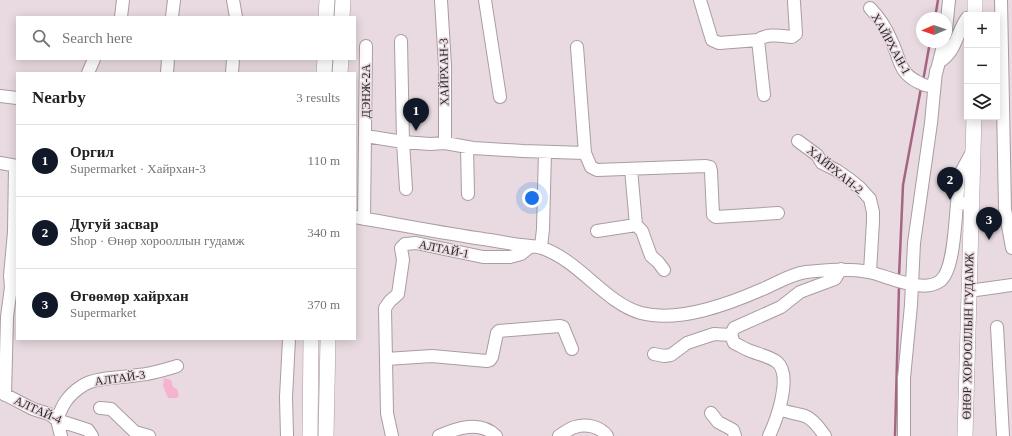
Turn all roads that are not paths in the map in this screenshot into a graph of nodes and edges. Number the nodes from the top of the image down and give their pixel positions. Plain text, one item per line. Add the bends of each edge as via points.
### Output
1 (123, 0) edge
2 (174, 0) edge
3 (233, 0) edge
4 (327, 0) edge
5 (343, 0) edge
6 (441, 0) edge
7 (485, 0) edge
8 (700, 0) edge
9 (949, 0) edge
10 (1001, 0) edge
11 (794, 2) dead end
12 (870, 8) dead end
13 (972, 11) edge
14 (948, 12) edge
15 (121, 16) edge
16 (172, 16) edge
17 (236, 16) edge
18 (326, 16) edge
19 (342, 16) edge
20 (758, 40) junction
21 (401, 41) dead end
22 (366, 46) dead end
23 (576, 47) dead end
24 (943, 48) edge
25 (94, 60) edge
26 (168, 60) edge
27 (233, 60) edge
28 (325, 60) edge
29 (341, 60) edge
30 (938, 67) junction
31 (88, 72) edge
32 (167, 72) edge
33 (232, 72) edge
34 (324, 72) edge
35 (340, 72) edge
36 (764, 95) dead end
37 (0, 96) edge
38 (500, 97) dead end
39 (16, 98) edge
40 (974, 120) edge
41 (366, 136) junction
42 (403, 142) junction
43 (798, 142) dead end
44 (445, 144) junction
45 (467, 147) junction
46 (545, 152) junction
47 (585, 153) junction
48 (0, 163) edge
49 (16, 166) edge
50 (631, 169) junction
51 (406, 189) dead end
52 (468, 194) dead end
53 (964, 204) junction
54 (778, 213) dead end
55 (360, 218) edge
56 (636, 225) junction
57 (597, 231) dead end
58 (536, 247) junction
59 (1012, 248) edge
60 (841, 269) junction
61 (664, 270) dead end
62 (870, 272) junction
63 (5, 276) edge
64 (912, 284) junction
65 (1012, 285) edge
66 (969, 291) junction
67 (998, 327) dead end
68 (732, 335) junction
69 (288, 340) edge
70 (311, 340) edge
71 (328, 340) edge
72 (572, 349) dead end
73 (654, 354) dead end
74 (386, 359) junction
75 (177, 366) dead end
76 (2, 395) edge
77 (100, 408) dead end
78 (780, 409) junction
79 (711, 413) dead end
80 (57, 420) junction
81 (61, 436) edge
82 (92, 436) edge
83 (149, 436) edge
84 (286, 436) edge
85 (310, 436) edge
86 (326, 436) edge
87 (392, 436) edge
88 (439, 436) edge
89 (496, 436) edge
90 (559, 436) edge
91 (607, 436) edge
92 (735, 436) edge
93 (769, 436) edge
94 (825, 436) edge
95 (904, 436) edge
96 (966, 436) edge
97 (1002, 436) edge

1 - 15 street
2 - 16 street
3 - 17 street
4 - 18 main road
5 - 19 main road
6 - 44 street, ХАЙРХАН-3 via 445,66
7 - 38 street
8 - 20 street via 712,40 718,43
9 - 14 street
10 - 59 street via 1004,209
11 - 20 street via 796,34 792,37 767,36
12 - 30 street, ХАЙРХАН-1 via 877,14 892,41 906,74 926,86 933,85
13 - 30 street via 951,51
20 - 36 street
21 - 42 street
22 - 41 street, ДЭНЖ-2А
23 - 47 street
24 - 30 street
25 - 31 street
26 - 32 street
27 - 33 street
28 - 34 main road
29 - 35 main road
30 - 64 street via 914,243
37 - 39 street
40 - 53 main road, ӨНӨР ХОРООЛЛЫН ГУДАМЖ via 973,150
41 - 42 street
41 - 55 street, ДЭНЖ-2А
42 - 44 street
42 - 51 street
43 - 62 street, ХАЙРХАН-2 via 817,155 822,163 855,183 870,199 873,221
44 - 45 street
45 - 46 street
45 - 52 street
46 - 47 street
46 - 58 street via 543,229
47 - 50 street via 590,167 597,170
48 - 49 street
49 - 63 street via 14,232
50 - 54 street via 710,167 713,215 716,217
50 - 56 street
53 - 64 street via 946,275 931,285
53 - 66 main road, ӨНӨР ХОРООЛЛЫН ГУДАМЖ
55 - 58 street
56 - 57 street
56 - 61 street via 642,231 651,256
58 - 60 street via 560,256 629,309 666,316 697,312 735,301 804,273
58 - 74 street, АЛТАЙ-1 via 510,258 483,257 416,243 405,244 401,248 403,260 398,294 385,308
60 - 62 street
60 - 68 street via 835,279 800,292 781,307 734,328
62 - 64 street
63 - 76 street via 11,287
64 - 95 street via 904,378
65 - 66 street
66 - 96 main road, ӨНӨР ХОРООЛЛЫН ГУДАМЖ
67 - 97 street
68 - 73 street via 714,334 687,343 671,355
68 - 78 street via 734,343 777,362 783,375
69 - 84 street
70 - 85 main road
71 - 86 main road
72 - 74 street via 563,327 560,326 499,331 492,356 487,361 432,356
74 - 87 street, АЛТАЙ-1 via 387,413
75 - 80 street, АЛТАЙ-3 via 82,385 62,405
76 - 80 street, АЛТАЙ-4 via 49,414
77 - 83 street via 111,409 135,432
78 - 93 street
78 - 94 street via 805,416 820,428
79 - 92 street via 718,422 733,430
80 - 81 street
80 - 82 street, АЛТАЙ-4 via 88,430
88 - 89 street via 472,426 491,431
90 - 91 street via 584,425 599,429

